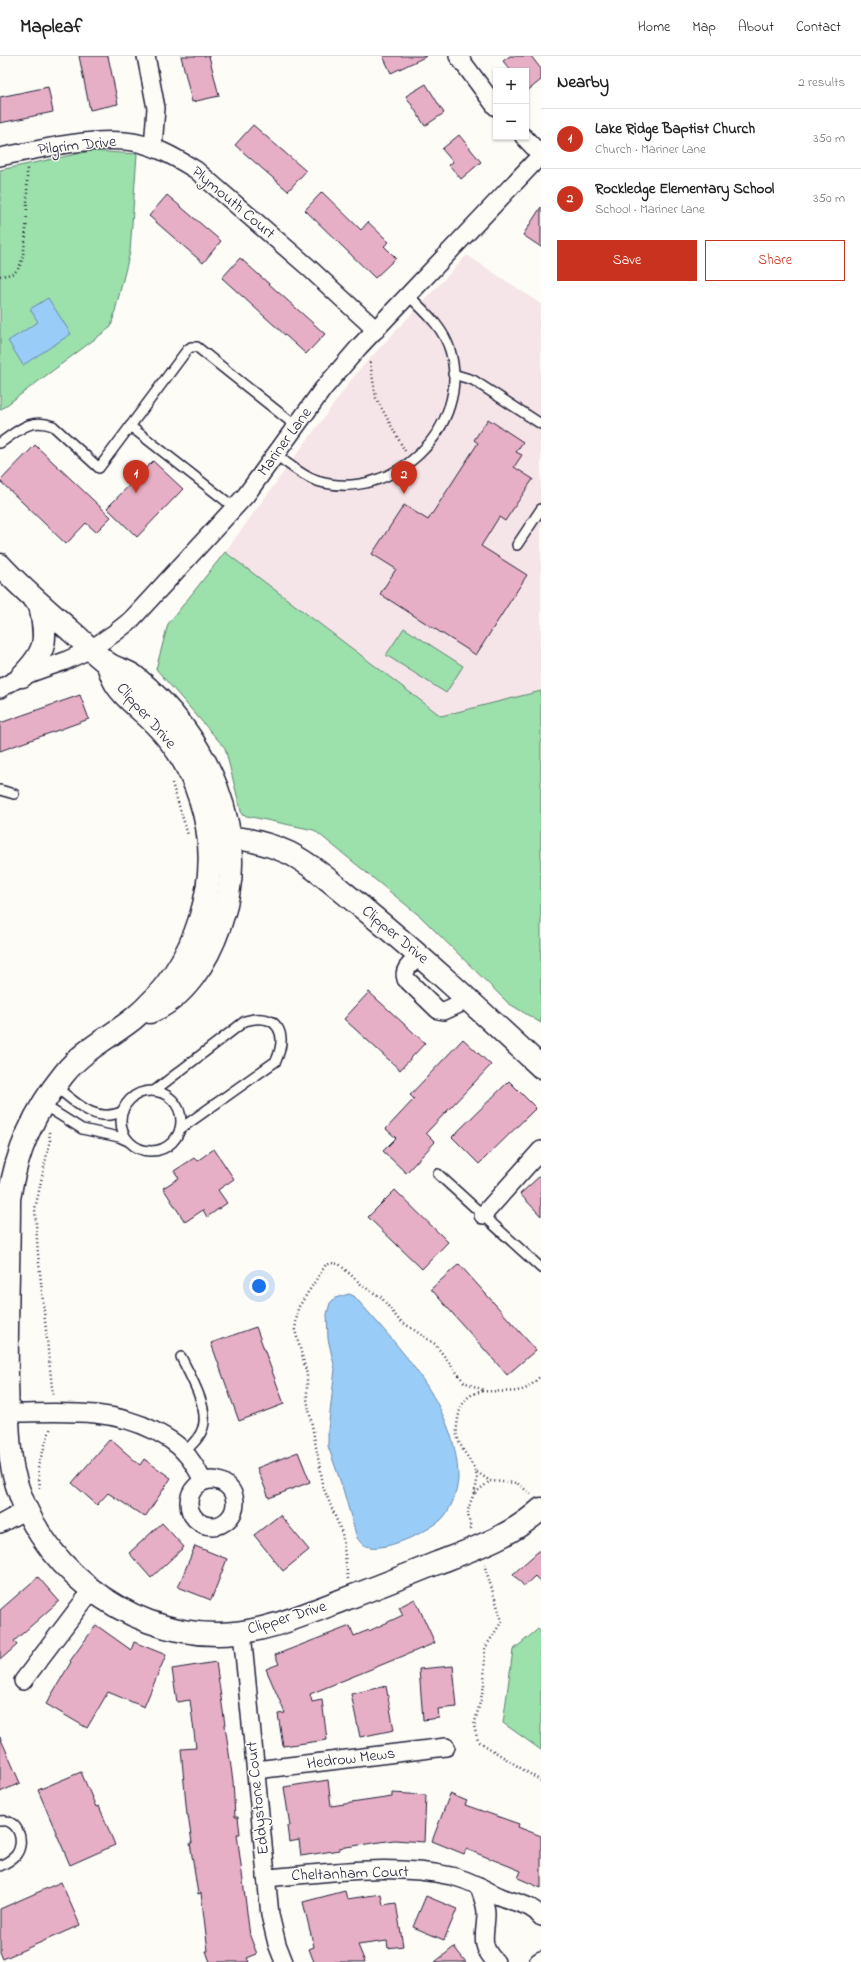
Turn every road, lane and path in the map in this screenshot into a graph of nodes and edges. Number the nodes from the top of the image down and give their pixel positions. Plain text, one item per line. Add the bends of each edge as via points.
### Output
1 (146, 56) edge
2 (458, 56) edge
3 (494, 104) edge
4 (527, 140) edge
5 (153, 147) junction
6 (541, 155) edge
7 (0, 157) edge
8 (27, 166) dead end
9 (0, 276) edge
10 (408, 295) junction
11 (376, 330) junction
12 (370, 362) dead end
13 (453, 374) junction
14 (541, 424) edge
15 (130, 426) junction
16 (296, 426) junction
17 (0, 443) edge
18 (276, 455) junction
19 (407, 455) dead end
20 (235, 508) junction
21 (541, 509) edge
22 (517, 545) dead end
23 (0, 566) edge
24 (40, 604) junction
25 (91, 649) junction
26 (22, 676) junction
27 (0, 689) edge
28 (171, 779) dead end
29 (0, 790) edge
30 (14, 794) dead end
31 (209, 839) junction
32 (541, 1067) edge
33 (55, 1086) junction
34 (154, 1092) junction
35 (42, 1104) junction
36 (123, 1111) junction
37 (180, 1129) junction
38 (48, 1130) dead end
39 (128, 1142) junction
40 (541, 1150) edge
41 (438, 1174) dead end
42 (483, 1215) junction
43 (541, 1268) edge
44 (181, 1357) dead end
45 (541, 1376) edge
46 (483, 1390) junction
47 (8, 1413) junction
48 (52, 1413) junction
49 (185, 1452) junction
50 (476, 1472) junction
51 (203, 1481) dead end
52 (490, 1481) junction
53 (475, 1493) junction
54 (41, 1494) dead end
55 (538, 1504) edge
56 (26, 1510) junction
57 (0, 1524) edge
58 (477, 1548) junction
59 (349, 1583) dead end
60 (92, 1590) junction
61 (242, 1633) junction
62 (23, 1681) dead end
63 (446, 1747) dead end
64 (256, 1770) junction
65 (541, 1781) edge
66 (0, 1821) edge
67 (0, 1866) edge
68 (266, 1878) junction
69 (479, 1886) junction
70 (541, 1917) edge
71 (541, 1960) edge
72 (284, 1962) edge
73 (496, 1962) edge
74 (538, 1962) edge

1 - 5 street via 156,108
2 - 3 street
4 - 6 street
5 - 7 street, Pilgrim Drive via 126,141 85,143
5 - 11 street, Plymouth Court via 176,157 196,170
6 - 10 street, Mariner Lane
8 - 9 path via 26,225 21,264 15,272
10 - 11 street, Mariner Lane
10 - 13 lane via 442,333 450,350
11 - 16 street, Mariner Lane via 324,389
12 - 19 path via 376,398
13 - 14 lane via 473,380
13 - 18 lane via 448,408 440,430 427,448 412,462 390,475 351,484 325,482 305,476
15 - 16 lane via 187,350 197,347
15 - 17 lane via 99,468 53,426 44,422 33,422
15 - 20 lane
16 - 18 street, Mariner Lane
18 - 20 street, Mariner Lane
20 - 25 street, Mariner Lane via 131,620
21 - 22 lane
23 - 24 street, Clipper Drive
24 - 25 street, Clipper Drive
24 - 26 street via 44,646 39,658
25 - 26 street, Mariner Lane
25 - 31 street, Clipper Drive via 107,663 120,689 191,737 210,769 221,798
26 - 27 street, Mariner Lane
28 - 31 path
29 - 30 lane
31 - 32 street, Clipper Drive via 245,839 264,844 288,853 310,866 420,956
31 - 33 street, Clipper Drive via 208,890 188,948 161,990 133,1019 84,1052
33 - 35 street, Clipper Drive
33 - 36 lane via 79,1106 95,1114 110,1116
34 - 36 lane via 140,1093 131,1098
34 - 37 lane via 167,1096 174,1102 179,1110
34 - 37 lane via 246,1020 257,1017 270,1019 277,1027 282,1036 281,1049 276,1061
35 - 39 lane via 82,1129
35 - 47 street, Clipper Drive via 20,1149 9,1199
36 - 39 lane via 121,1126
37 - 39 lane via 170,1145 161,1150 140,1150
38 - 48 path via 50,1140 35,1209
40 - 42 street
41 - 42 lane
42 - 43 lane
44 - 49 lane via 194,1382 205,1418 199,1436
45 - 46 path via 527,1388 519,1390
46 - 50 path via 462,1404 457,1433 467,1459
46 - 59 path via 464,1382 435,1344 399,1320 380,1297 364,1287 339,1264 331,1263 325,1266 298,1308 295,1330 307,1374 307,1399 324,1489 342,1533
47 - 48 street
47 - 56 street, Clipper Drive via 9,1444 14,1472
48 - 49 street via 89,1412 114,1416 144,1426 170,1440
48 - 54 path via 52,1424 38,1466
49 - 51 street
50 - 52 path
50 - 53 path
52 - 53 path
52 - 55 path via 517,1483
53 - 58 path via 468,1512
55 - 58 street, Clipper Drive via 511,1532
56 - 57 street
56 - 60 street, Clipper Drive via 54,1554
58 - 61 street, Clipper Drive via 298,1617
58 - 65 path via 482,1556 502,1622 484,1648 484,1686 474,1726 478,1741
60 - 61 street, Clipper Drive via 116,1606 147,1621 172,1629 192,1633
60 - 62 street
61 - 64 street, Eddystone Court
63 - 64 street, Hedrow Mews
64 - 68 street, Eddystone Court
66 - 67 lane via 7,1820 13,1823 20,1837 20,1847 11,1860
68 - 69 street, Cheltanham Court via 381,1869 408,1870 451,1876
68 - 72 street, Eddystone Court via 270,1915
69 - 70 street, Cheltanham Court via 501,1897 525,1904
69 - 73 street via 486,1912 485,1948
71 - 74 street

